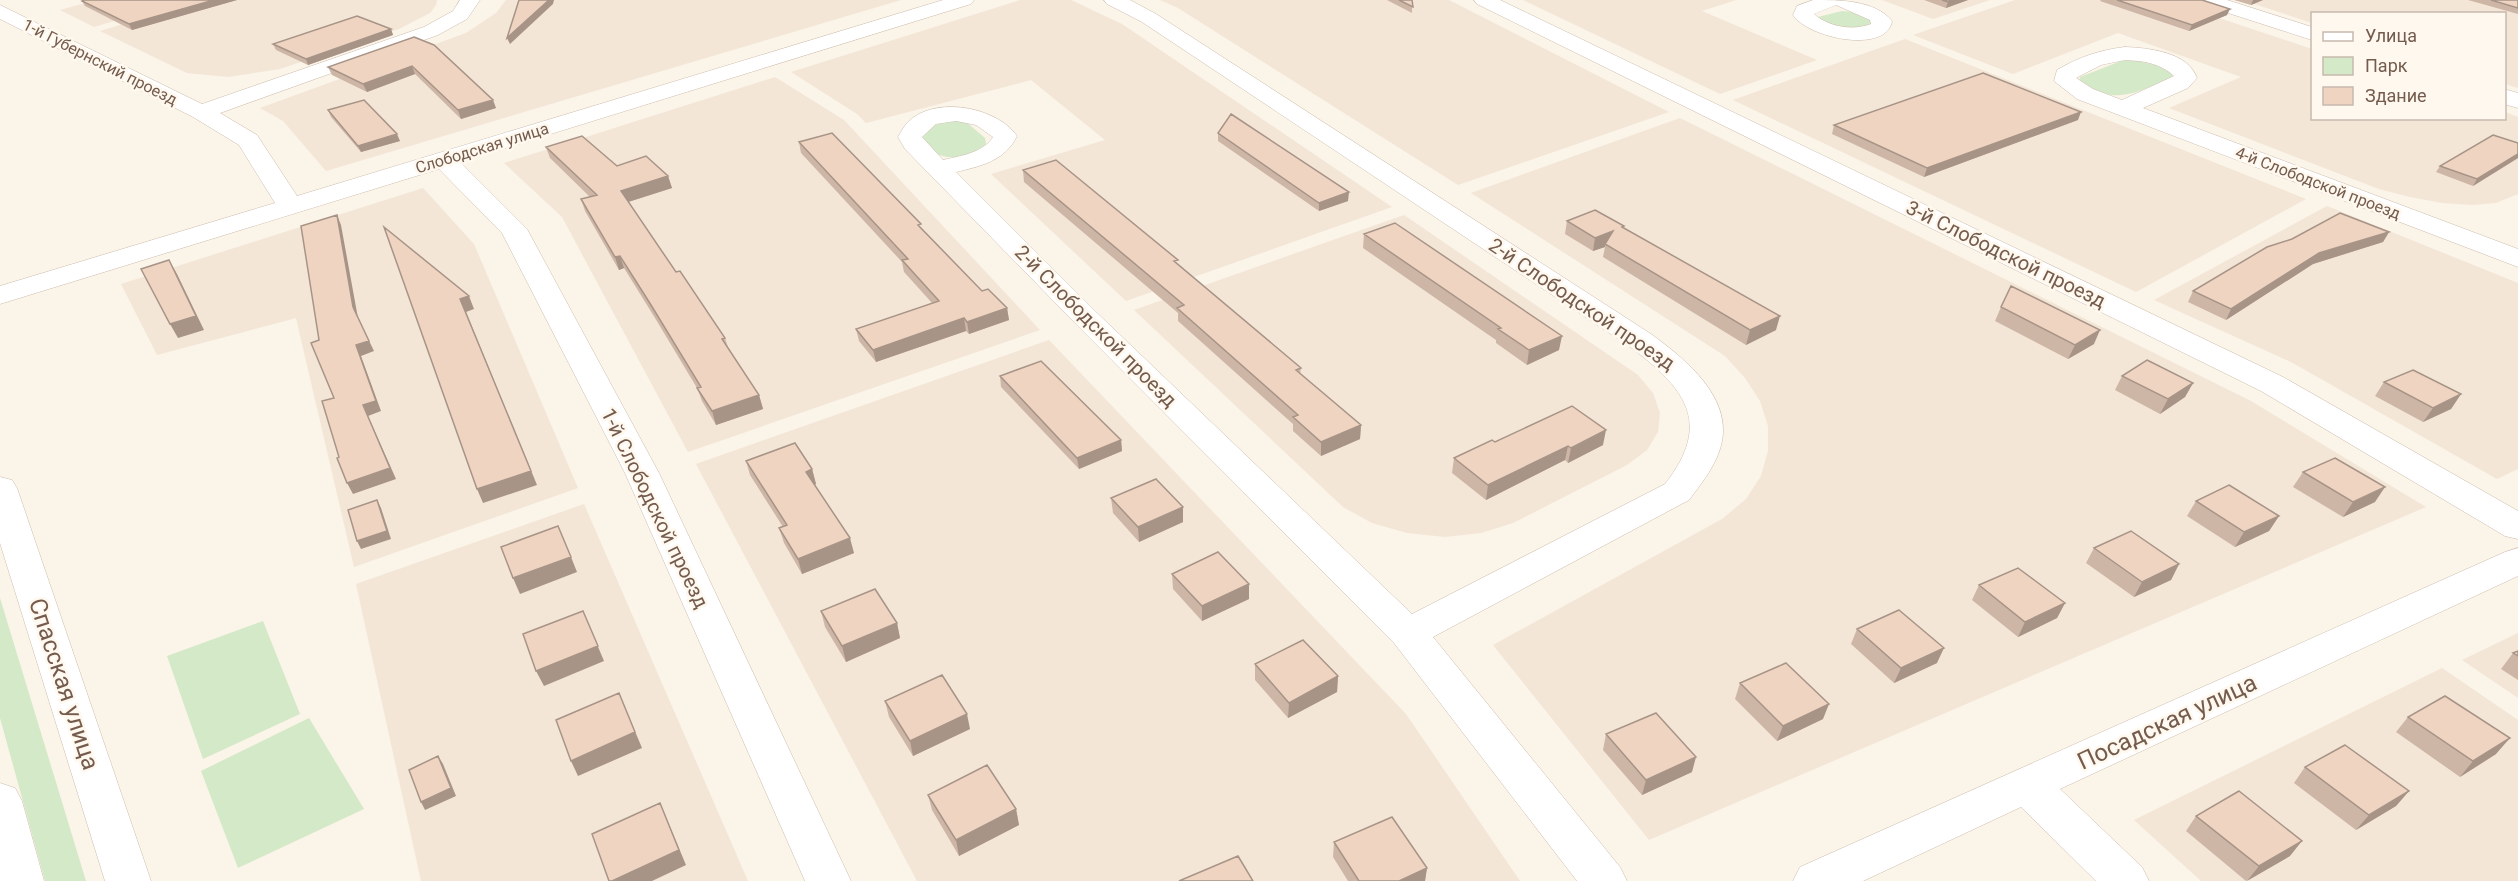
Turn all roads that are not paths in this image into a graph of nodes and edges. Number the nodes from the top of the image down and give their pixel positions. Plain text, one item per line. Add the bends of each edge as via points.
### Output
1 (470, 0) edge
2 (964, 0) edge
3 (1114, 0) edge
4 (1484, 0) edge
5 (1832, 0) edge
6 (1840, 0) edge
7 (2207, 0) edge
8 (28, 3) dead end
9 (0, 11) edge
10 (2311, 33) edge
11 (2124, 108) dead end
12 (201, 112) junction
13 (444, 160) junction
14 (939, 168) dead end
15 (290, 206) junction
16 (2516, 256) edge
17 (0, 295) edge
18 (0, 488) edge
19 (2518, 526) edge
20 (2518, 561) edge
21 (1408, 633) junction
22 (2028, 786) junction
23 (0, 801) edge
24 (21, 881) edge
25 (128, 881) edge
26 (828, 881) edge
27 (1604, 881) edge
28 (1816, 881) edge
29 (2126, 881) edge

1 - 12 street, 1-й Губернский проезд via 460,15 431,31
2 - 13 street, Слободская улица
3 - 21 street, 2-й Слободской проезд via 1149,18 1663,355 1696,392 1707,433 1704,454 1694,474 1677,492
4 - 19 street, 3-й Слободской проезд via 2272,384
5 - 6 street via 1811,6 1803,15 1820,27 1841,32 1863,33 1881,27 1877,16
7 - 10 street
8 - 9 street, 1-й Губернский проезд
9 - 12 street, 1-й Губернский проезд
11 - 16 street, 4-й Слободской проезд
12 - 15 street, 1-й Губернский проезд via 248,140
13 - 15 street, Слободская улица
13 - 26 street, 1-й Слободской проезд via 514,229 642,473
14 - 21 street, 2-й Слободской проезд via 1086,318
15 - 17 street, Слободская улица
18 - 25 street, Спасская улица
20 - 22 street, Посадская улица
21 - 27 street, 2-й Слободской проезд
22 - 28 street, Посадская улица
22 - 29 street
23 - 24 street

